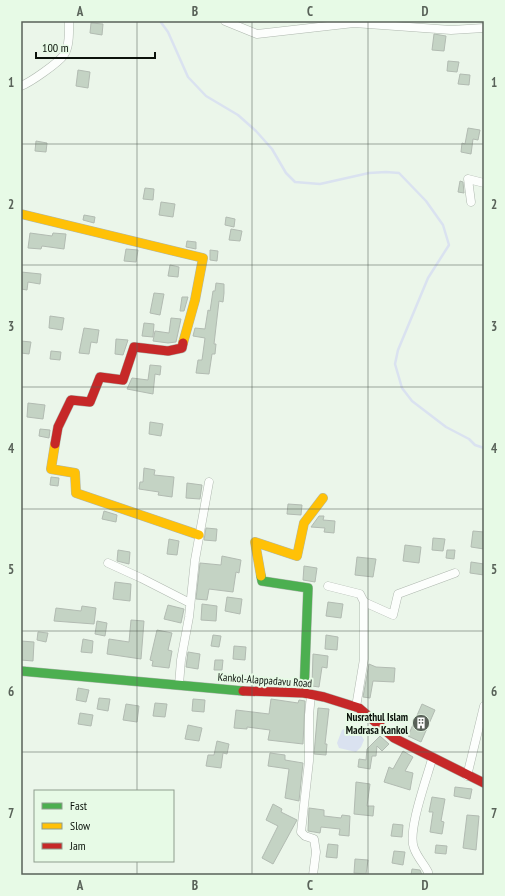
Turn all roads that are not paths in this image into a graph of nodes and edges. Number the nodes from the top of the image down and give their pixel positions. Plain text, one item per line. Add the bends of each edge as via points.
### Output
1 (69, 21) edge
2 (225, 21) edge
3 (484, 28) edge
4 (21, 86) edge
5 (484, 183) edge
6 (471, 202) dead end
7 (21, 214) edge
8 (209, 482) dead end
9 (323, 498) dead end
10 (199, 535) junction
11 (108, 563) dead end
12 (455, 573) dead end
13 (328, 586) dead end
14 (364, 602) junction
15 (190, 603) junction
16 (21, 671) edge
17 (179, 684) junction
18 (308, 694) junction
19 (484, 706) edge
20 (356, 707) junction
21 (432, 759) junction
22 (467, 776) junction
23 (484, 783) edge
24 (313, 875) edge
25 (428, 875) edge

1 - 4 street via 64,54 37,77
2 - 3 street via 257,34 354,23 451,30
5 - 6 street via 468,179
7 - 10 street via 203,258 182,348 168,351 134,347 123,380 100,377 90,402 71,400 58,427 51,469 75,472 76,493
8 - 10 street
9 - 18 street via 304,523 297,556 255,542 262,581 308,588
10 - 15 street
11 - 15 street
12 - 14 street via 398,594 393,615
13 - 14 street via 360,594
14 - 20 street via 364,659
15 - 17 street
16 - 17 street, Kankol-Alappadavu Road
17 - 18 street, Kankol-Alappadavu Road via 244,692
18 - 20 street, Kankol-Alappadavu Road
18 - 24 street via 310,761 301,832 314,839 316,852
19 - 22 street
20 - 21 street, Kankol-Alappadavu Road via 394,738
21 - 22 street, Kankol-Alappadavu Road
21 - 25 street via 417,810 413,847
22 - 23 street, Kankol-Alappadavu Road

